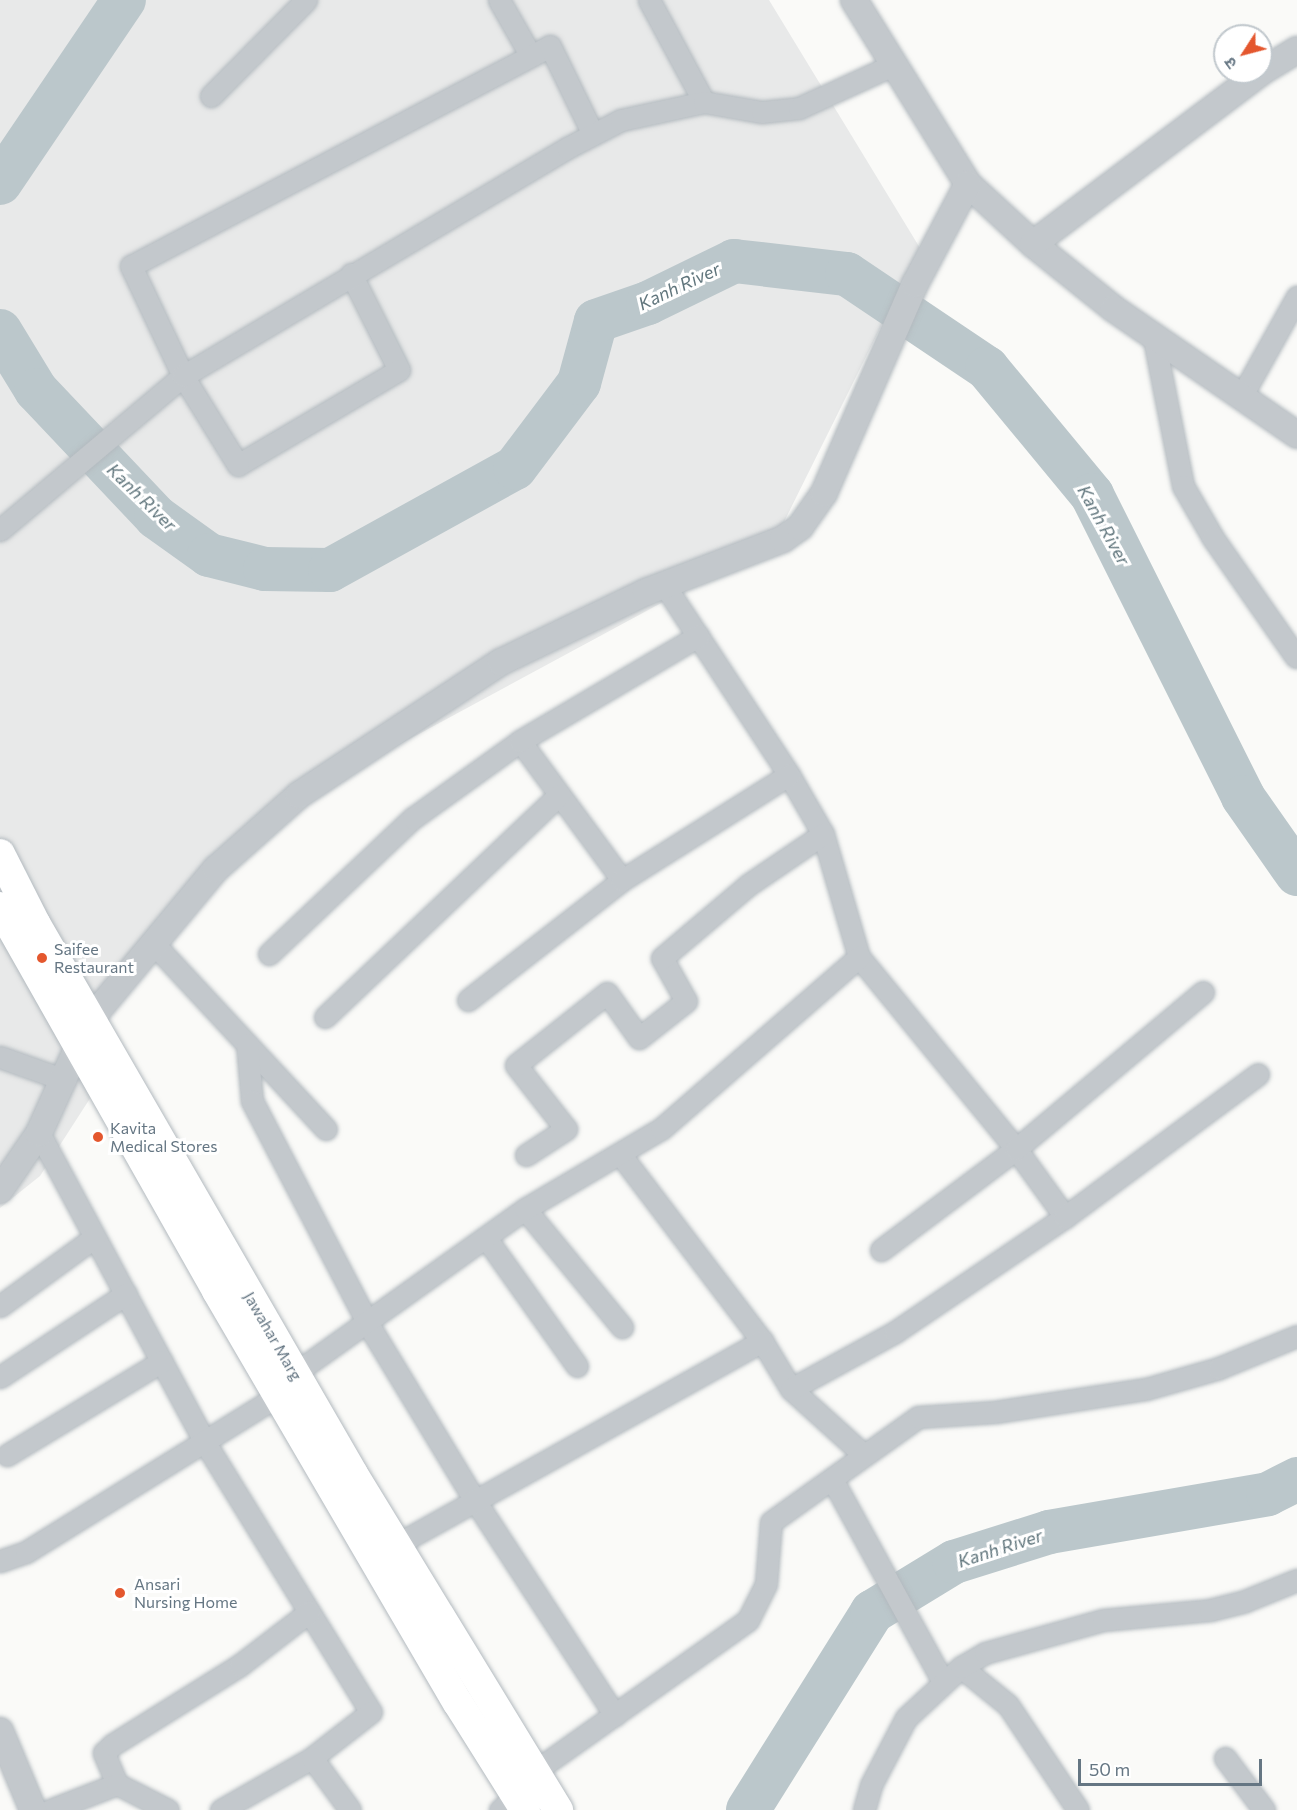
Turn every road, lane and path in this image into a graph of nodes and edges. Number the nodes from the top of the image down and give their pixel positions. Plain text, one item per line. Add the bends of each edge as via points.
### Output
1 (306, 0) edge
2 (499, 0) edge
3 (649, 0) edge
4 (854, 0) edge
5 (1297, 50) edge
6 (531, 56) junction
7 (895, 64) junction
8 (1273, 65) edge
9 (1245, 84) edge
10 (211, 96) dead end
11 (704, 102) junction
12 (593, 134) junction
13 (968, 184) junction
14 (1033, 244) junction
15 (351, 274) junction
16 (1297, 297) edge
17 (1154, 339) junction
18 (183, 376) junction
19 (1241, 397) junction
20 (1297, 435) edge
21 (0, 530) edge
22 (665, 586) junction
23 (698, 636) junction
24 (1296, 657) edge
25 (520, 741) junction
26 (789, 775) junction
27 (559, 795) junction
28 (823, 834) junction
29 (0, 854) edge
30 (622, 880) junction
31 (0, 907) edge
32 (17, 936) edge
33 (153, 943) junction
34 (270, 954) dead end
35 (859, 957) junction
36 (1203, 992) dead end
37 (468, 1000) dead end
38 (325, 1017) dead end
39 (90, 1020) junction
40 (247, 1044) junction
41 (78, 1048) junction
42 (0, 1058) edge
43 (1258, 1074) dead end
44 (65, 1080) junction
45 (326, 1129) dead end
46 (39, 1133) junction
47 (1017, 1149) junction
48 (620, 1154) junction
49 (526, 1155) dead end
50 (0, 1190) edge
51 (525, 1209) junction
52 (1065, 1217) junction
53 (95, 1237) junction
54 (486, 1238) junction
55 (881, 1250) dead end
56 (126, 1294) junction
57 (0, 1306) edge
58 (368, 1324) junction
59 (622, 1327) dead end
60 (1297, 1336) edge
61 (762, 1341) junction
62 (162, 1362) junction
63 (577, 1366) dead end
64 (0, 1377) edge
65 (291, 1384) junction
66 (791, 1389) junction
67 (204, 1441) junction
68 (7, 1455) dead end
69 (864, 1455) junction
70 (832, 1479) junction
71 (474, 1499) junction
72 (385, 1551) junction
73 (0, 1561) edge
74 (1297, 1580) edge
75 (309, 1612) junction
76 (961, 1667) junction
77 (943, 1682) junction
78 (615, 1715) junction
79 (0, 1731) edge
80 (312, 1758) junction
81 (1225, 1758) dead end
82 (117, 1784) junction
83 (523, 1793) edge
84 (33, 1810) edge
85 (50, 1810) edge
86 (168, 1810) edge
87 (221, 1810) edge
88 (350, 1810) edge
89 (558, 1810) edge
90 (864, 1810) edge
91 (1078, 1810) edge
92 (1264, 1810) edge

1 - 10 street
2 - 6 street
3 - 11 street
4 - 7 street
5 - 8 street
6 - 12 street via 550,46
6 - 18 street via 131,266
7 - 11 street via 799,108 762,112
7 - 13 street
9 - 14 street
11 - 12 street via 621,120
12 - 15 street
13 - 14 street
13 - 22 street via 915,284 824,493 800,527 783,539
14 - 17 street
15 - 18 street
15 - 18 street via 399,363 395,375 238,465
16 - 19 street
17 - 19 street
17 - 24 street via 1183,486
18 - 21 street
19 - 20 street
22 - 23 street
22 - 33 street via 501,662 299,795 216,869
23 - 25 street
23 - 26 street
25 - 27 street
25 - 34 street via 413,818
26 - 28 street
26 - 30 street
27 - 30 street
27 - 38 street
28 - 35 street
28 - 49 street via 748,885 662,958 686,1001 639,1038 607,993 516,1065 566,1129
29 - 32 main road, Jawahar Marg
30 - 37 street
31 - 32 main road
32 - 39 main road, Jawahar Marg
32 - 41 main road
33 - 39 street
33 - 40 street
35 - 47 street
35 - 48 street via 661,1129
36 - 47 street
39 - 41 street
39 - 65 main road, Jawahar Marg
40 - 45 street
40 - 58 street via 252,1101
41 - 44 street
41 - 65 main road
42 - 44 street
43 - 52 street
44 - 46 street
46 - 50 street
46 - 53 street
47 - 52 street
47 - 55 street
48 - 51 street
48 - 61 street
51 - 54 street
51 - 59 street
52 - 66 street via 895,1332
53 - 56 street
53 - 57 street
54 - 58 street
54 - 63 street
56 - 62 street
56 - 64 street
58 - 65 street
58 - 71 street
60 - 69 street via 1219,1368 1146,1389 995,1412 918,1418
61 - 66 street
61 - 71 street
62 - 67 street
62 - 68 street
65 - 67 street
65 - 72 main road, Jawahar Marg
66 - 69 street
67 - 73 street via 26,1552
67 - 75 street
69 - 70 street
70 - 77 street
70 - 78 street via 771,1522 766,1584 748,1620
71 - 72 street
71 - 78 street
72 - 83 main road, Jawahar Marg
74 - 76 street via 1255,1598 1210,1610 1103,1620 1048,1633 985,1653
75 - 80 street via 371,1712
75 - 82 street via 240,1665 112,1745 104,1753
76 - 77 street
76 - 91 street via 1008,1705
77 - 90 street via 906,1718 871,1785
78 - 83 street
79 - 84 street
80 - 87 street
80 - 88 street
81 - 92 street
82 - 85 street
82 - 86 street
83 - 89 main road, Jawahar Marg

